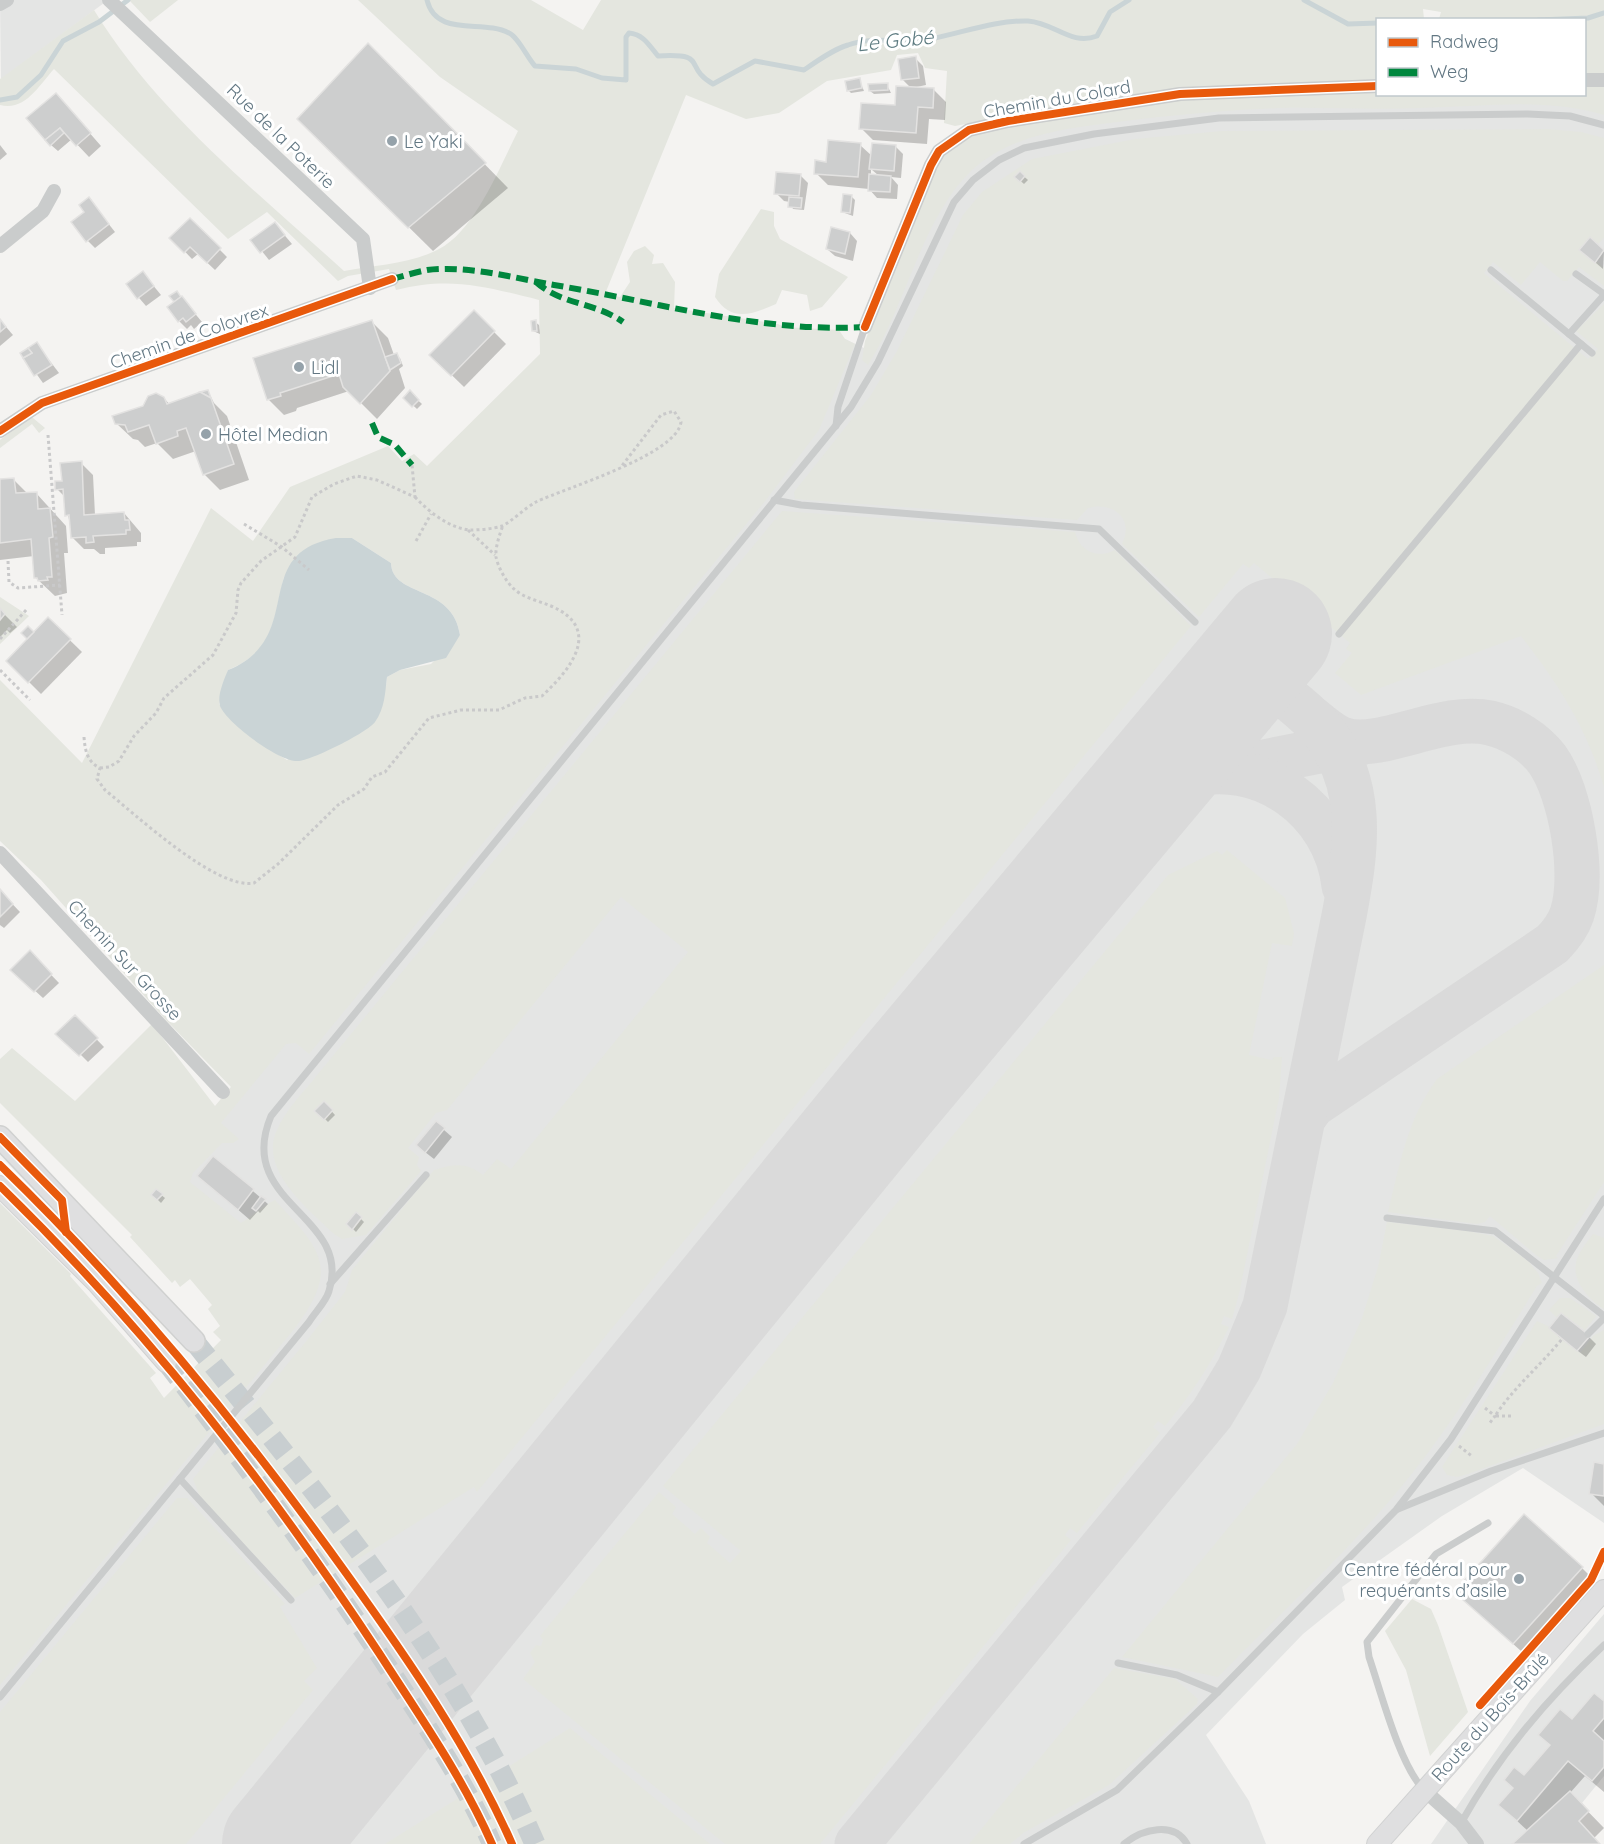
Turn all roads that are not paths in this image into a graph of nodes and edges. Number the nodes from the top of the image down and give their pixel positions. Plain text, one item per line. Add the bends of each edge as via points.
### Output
1 (7, 0) edge
2 (109, 0) edge
3 (0, 4) edge
4 (1586, 80) edge
5 (1604, 80) edge
6 (1376, 86) edge
7 (1604, 125) edge
8 (54, 191) dead end
9 (0, 246) edge
10 (1491, 270) dead end
11 (1576, 274) dead end
12 (392, 279) dead end
13 (370, 288) junction
14 (1604, 294) edge
15 (865, 327) joint
16 (1569, 333) junction
17 (1581, 344) junction
18 (1592, 353) dead end
19 (836, 426) junction
20 (0, 431) edge
21 (774, 500) junction
22 (1195, 622) dead end
23 (1339, 634) dead end
24 (0, 853) edge
25 (223, 1092) dead end
26 (0, 1137) edge
27 (426, 1175) dead end
28 (0, 1186) edge
29 (1604, 1199) edge
30 (1387, 1218) dead end
31 (1555, 1278) junction
32 (330, 1284) junction
33 (1604, 1317) edge
34 (1588, 1334) dead end
35 (194, 1341) tunnel mouth
36 (166, 1362) tunnel mouth
37 (1604, 1433) edge
38 (180, 1479) junction
39 (1396, 1510) junction
40 (1488, 1523) dead end
41 (1604, 1590) edge
42 (291, 1600) dead end
43 (1604, 1645) edge
44 (1118, 1662) dead end
45 (1218, 1692) junction
46 (0, 1697) edge
47 (1425, 1791) junction
48 (1461, 1823) junction
49 (1024, 1844) edge
50 (1124, 1844) edge
51 (1187, 1844) edge
52 (1377, 1844) edge
53 (1477, 1844) edge

1 - 3 street
2 - 13 street, Rue de la Poterie via 363,239
4 - 5 street
6 - 15 street, Chemin du Colard via 1179,94 969,130 939,151 931,165
7 - 19 lane via 1570,117 1528,114 1239,117 1094,134 1024,148 999,160 973,180 954,202 878,362
8 - 9 street via 43,211
10 - 16 lane
11 - 14 lane
12 - 13 street, Chemin de Colovrex
13 - 20 street, Chemin de Colovrex via 42,403
14 - 16 lane
15 - 19 lane via 838,407
16 - 17 lane
17 - 18 lane
17 - 23 lane
19 - 21 lane
21 - 22 lane via 1099,529
21 - 32 lane via 270,1116 262,1146 268,1173 325,1244 333,1269
24 - 25 street, Chemin Sur Grosse
26 - 35 main road
27 - 32 lane
28 - 36 main road
29 - 31 lane
30 - 31 lane via 1495,1231
31 - 33 lane
31 - 39 lane via 1451,1439
32 - 38 lane via 309,1322
33 - 34 lane
37 - 39 lane via 1491,1471
38 - 42 lane
38 - 46 lane
39 - 45 lane
40 - 47 lane via 1436,1554 1367,1642 1400,1745 1414,1779
41 - 47 main road, Route du Bois-Brûlé
43 - 48 lane via 1515,1738
44 - 45 lane via 1177,1675
45 - 49 lane via 1117,1790
47 - 48 street
47 - 52 main road, Route du Bois-Brûlé
48 - 53 street
50 - 51 lane via 1154,1830 1170,1829 1180,1833

